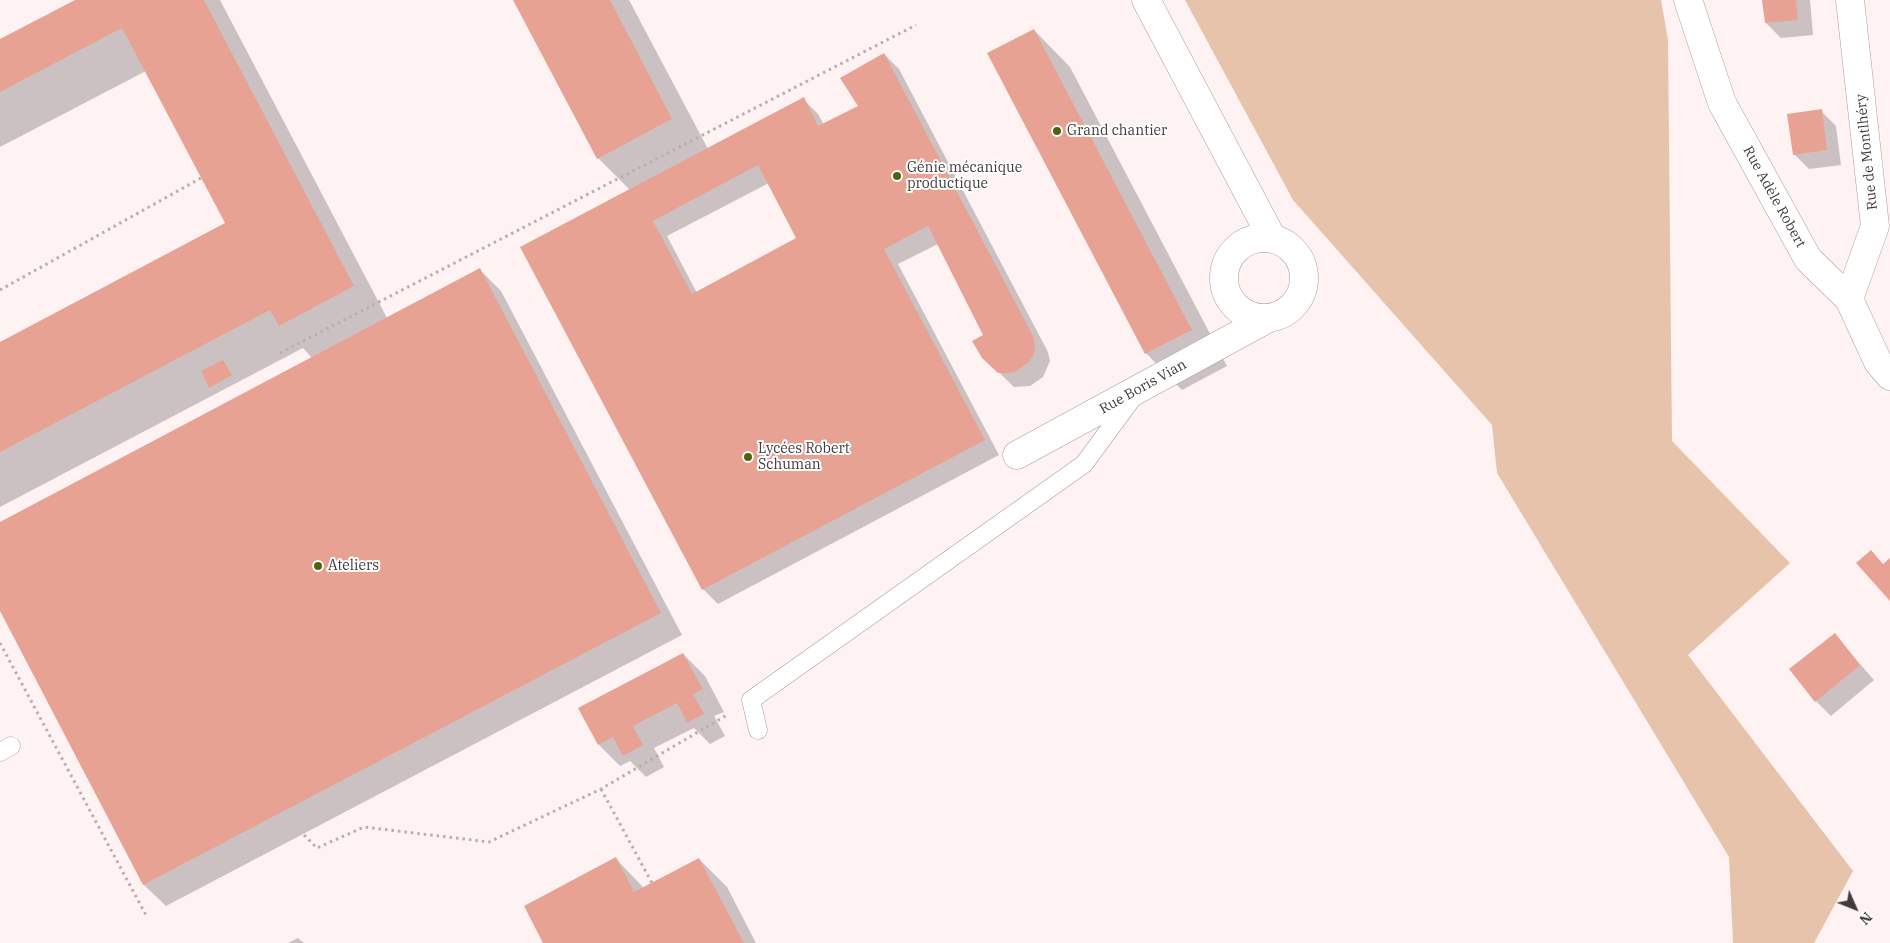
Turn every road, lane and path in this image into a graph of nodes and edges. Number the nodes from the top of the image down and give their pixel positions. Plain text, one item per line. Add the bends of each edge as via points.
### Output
1 (1146, 0) edge
2 (1688, 0) edge
3 (1850, 0) edge
4 (916, 25) dead end
5 (201, 178) dead end
6 (1272, 238) junction
7 (0, 290) edge
8 (1849, 299) junction
9 (1268, 318) junction
10 (280, 353) dead end
11 (1890, 376) edge
12 (1137, 391) junction
13 (1018, 455) dead end
14 (0, 643) edge
15 (734, 711) dead end
16 (758, 730) dead end
17 (601, 789) junction
18 (304, 835) dead end
19 (652, 883) dead end
20 (147, 917) dead end

1 - 6 street
2 - 8 street, Rue Adèle Robert via 1722,103 1808,259
3 - 8 street, Rue de Montlhéry via 1876,226
4 - 10 path
5 - 7 path
6 - 9 street via 1292,249 1304,269 1304,280 1297,302 1278,316
6 - 9 street via 1245,242 1227,262 1224,276 1225,290 1236,307 1254,317
8 - 11 street, Rue Adèle Robert via 1878,362
9 - 12 street, Rue Boris Vian
12 - 13 street, Rue Boris Vian
12 - 16 lane via 1084,464 751,700
14 - 20 path
15 - 17 path
17 - 18 path via 489,842 364,827 317,848
17 - 19 path

